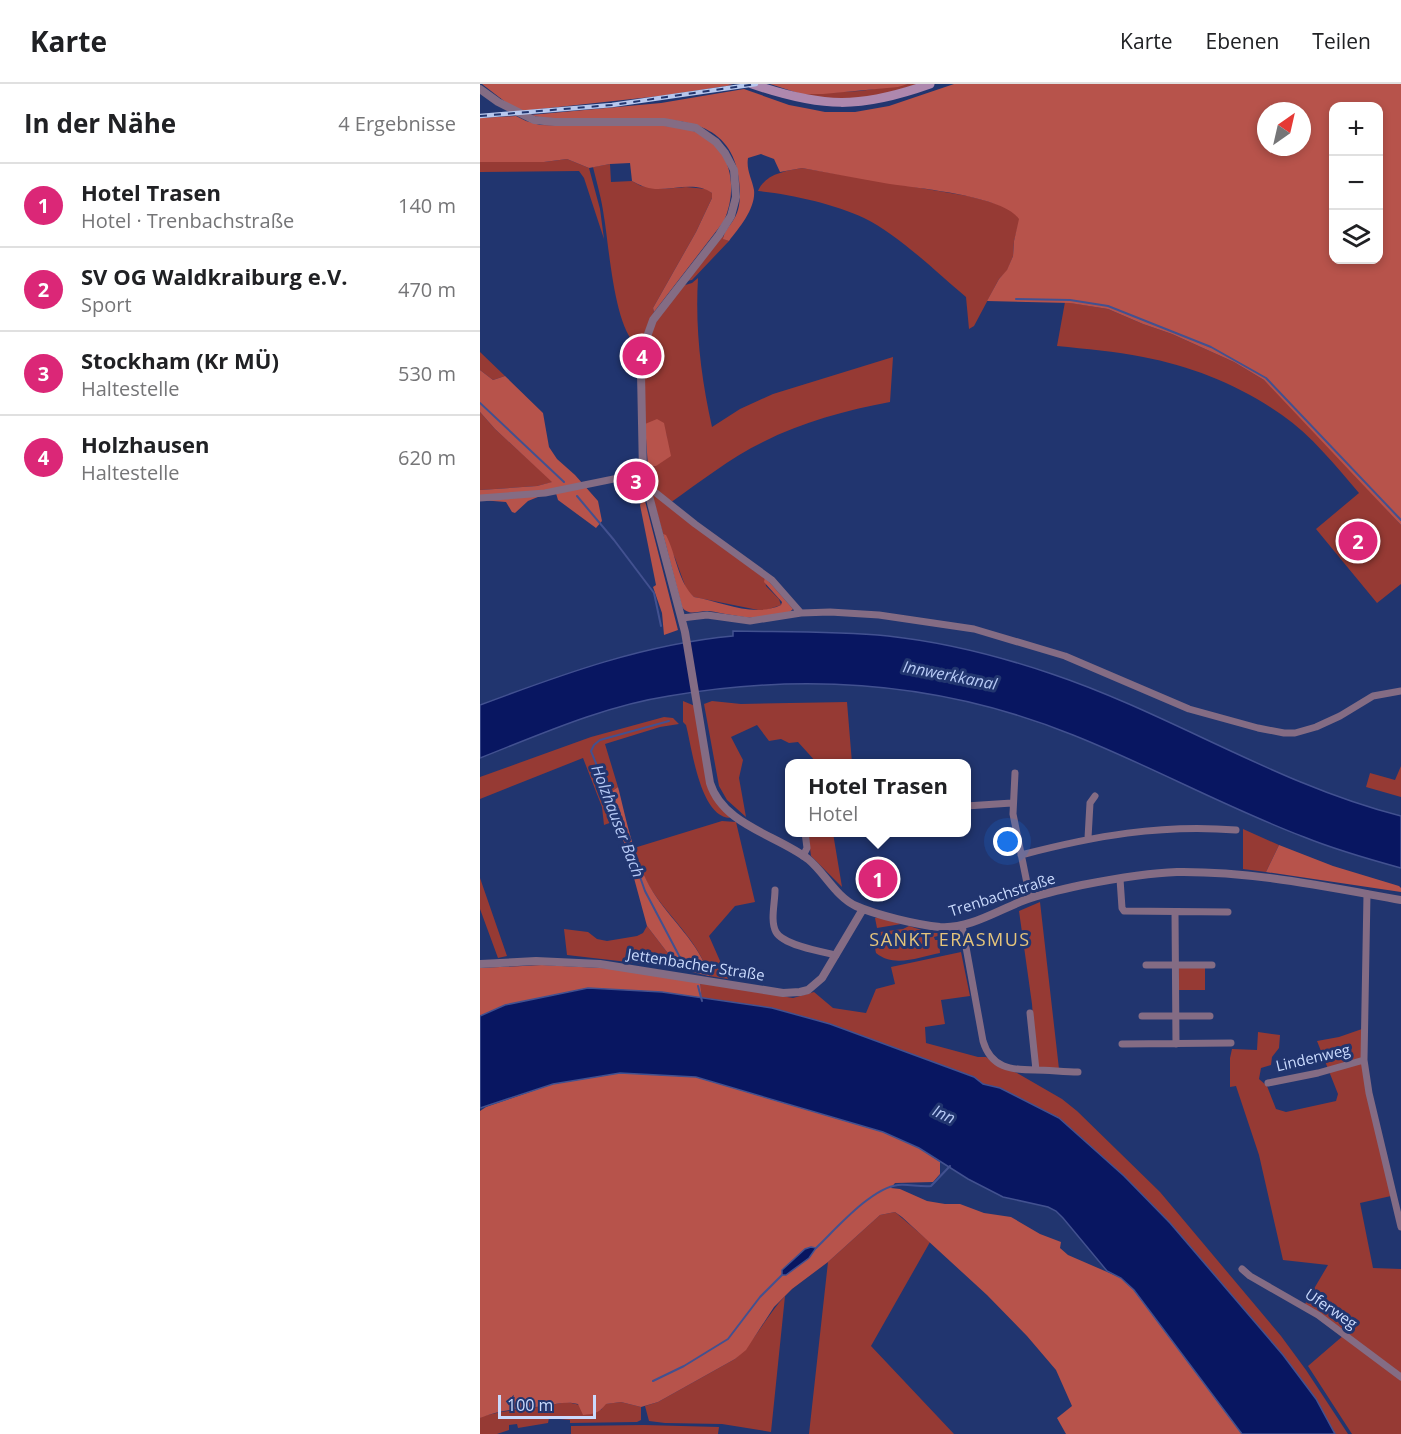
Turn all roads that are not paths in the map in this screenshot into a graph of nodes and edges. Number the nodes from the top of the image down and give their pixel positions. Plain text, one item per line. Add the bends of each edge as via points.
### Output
1 (752, 84) edge
2 (930, 84) edge
3 (480, 89) edge
4 (643, 473) junction
5 (646, 485) junction
6 (480, 498) edge
7 (801, 613) junction
8 (682, 618) junction
9 (1401, 691) edge
10 (1015, 773) dead end
11 (1095, 796) dead end
12 (1012, 803) junction
13 (971, 806) edge
14 (1236, 830) dead end
15 (806, 837) edge
16 (1088, 838) junction
17 (1021, 855) junction
18 (803, 856) junction
19 (1120, 879) junction
20 (776, 890) dead end
21 (1367, 894) junction
22 (1030, 898) junction
23 (1401, 900) edge
24 (863, 909) junction
25 (1175, 912) junction
26 (1228, 912) dead end
27 (962, 925) junction
28 (836, 956) junction
29 (480, 964) edge
30 (1176, 964) junction
31 (1146, 965) dead end
32 (1212, 965) dead end
33 (1030, 1013) dead end
34 (1142, 1016) dead end
35 (1175, 1016) junction
36 (1210, 1016) dead end
37 (1231, 1043) dead end
38 (1122, 1044) dead end
39 (1176, 1044) junction
40 (1364, 1060) junction
41 (1036, 1070) junction
42 (1078, 1072) dead end
43 (1268, 1083) dead end
44 (1401, 1227) edge
45 (1242, 1269) dead end
46 (1401, 1377) edge

1 - 2 main road via 825,103 882,99
3 - 4 street, Trenbachstraße via 534,120 664,122 687,126 711,137 732,165 736,197 728,223 657,314 644,345
4 - 5 street, Trenbachstraße
4 - 6 street via 545,493
5 - 7 street via 772,580
5 - 8 street, Trenbachstraße
7 - 8 street via 750,621 706,615
7 - 9 street via 879,615 974,629 1065,656 1189,709 1270,731 1296,733 1316,727 1372,696
8 - 18 street, Trenbachstraße via 710,783 718,800 736,816
10 - 12 street
11 - 16 street via 1090,803
12 - 13 street
12 - 17 street
14 - 16 street via 1185,827
15 - 18 street
16 - 17 street
17 - 22 street
18 - 24 street, Trenbachstraße via 846,900
19 - 21 street, Trenbachstraße via 1191,872 1291,881
19 - 22 street, Trenbachstraße
19 - 25 street via 1124,911
20 - 28 street via 773,918 777,933 785,940
21 - 23 street, Trenbachstraße
21 - 40 street
22 - 27 street, Trenbachstraße
24 - 27 street, Trenbachstraße via 934,926
24 - 28 street, Jettenbacher Straße
25 - 26 street
25 - 30 street
27 - 41 street via 986,1050 993,1059 1017,1071
28 - 29 street, Jettenbacher Straße via 815,985 794,993 600,964
30 - 31 street
30 - 32 street
30 - 35 street
33 - 41 street
34 - 35 street
35 - 36 street
35 - 39 street
37 - 39 street
38 - 39 street
40 - 43 street, Lindenweg
40 - 44 street
41 - 42 street
45 - 46 street, Uferweg via 1330,1323

